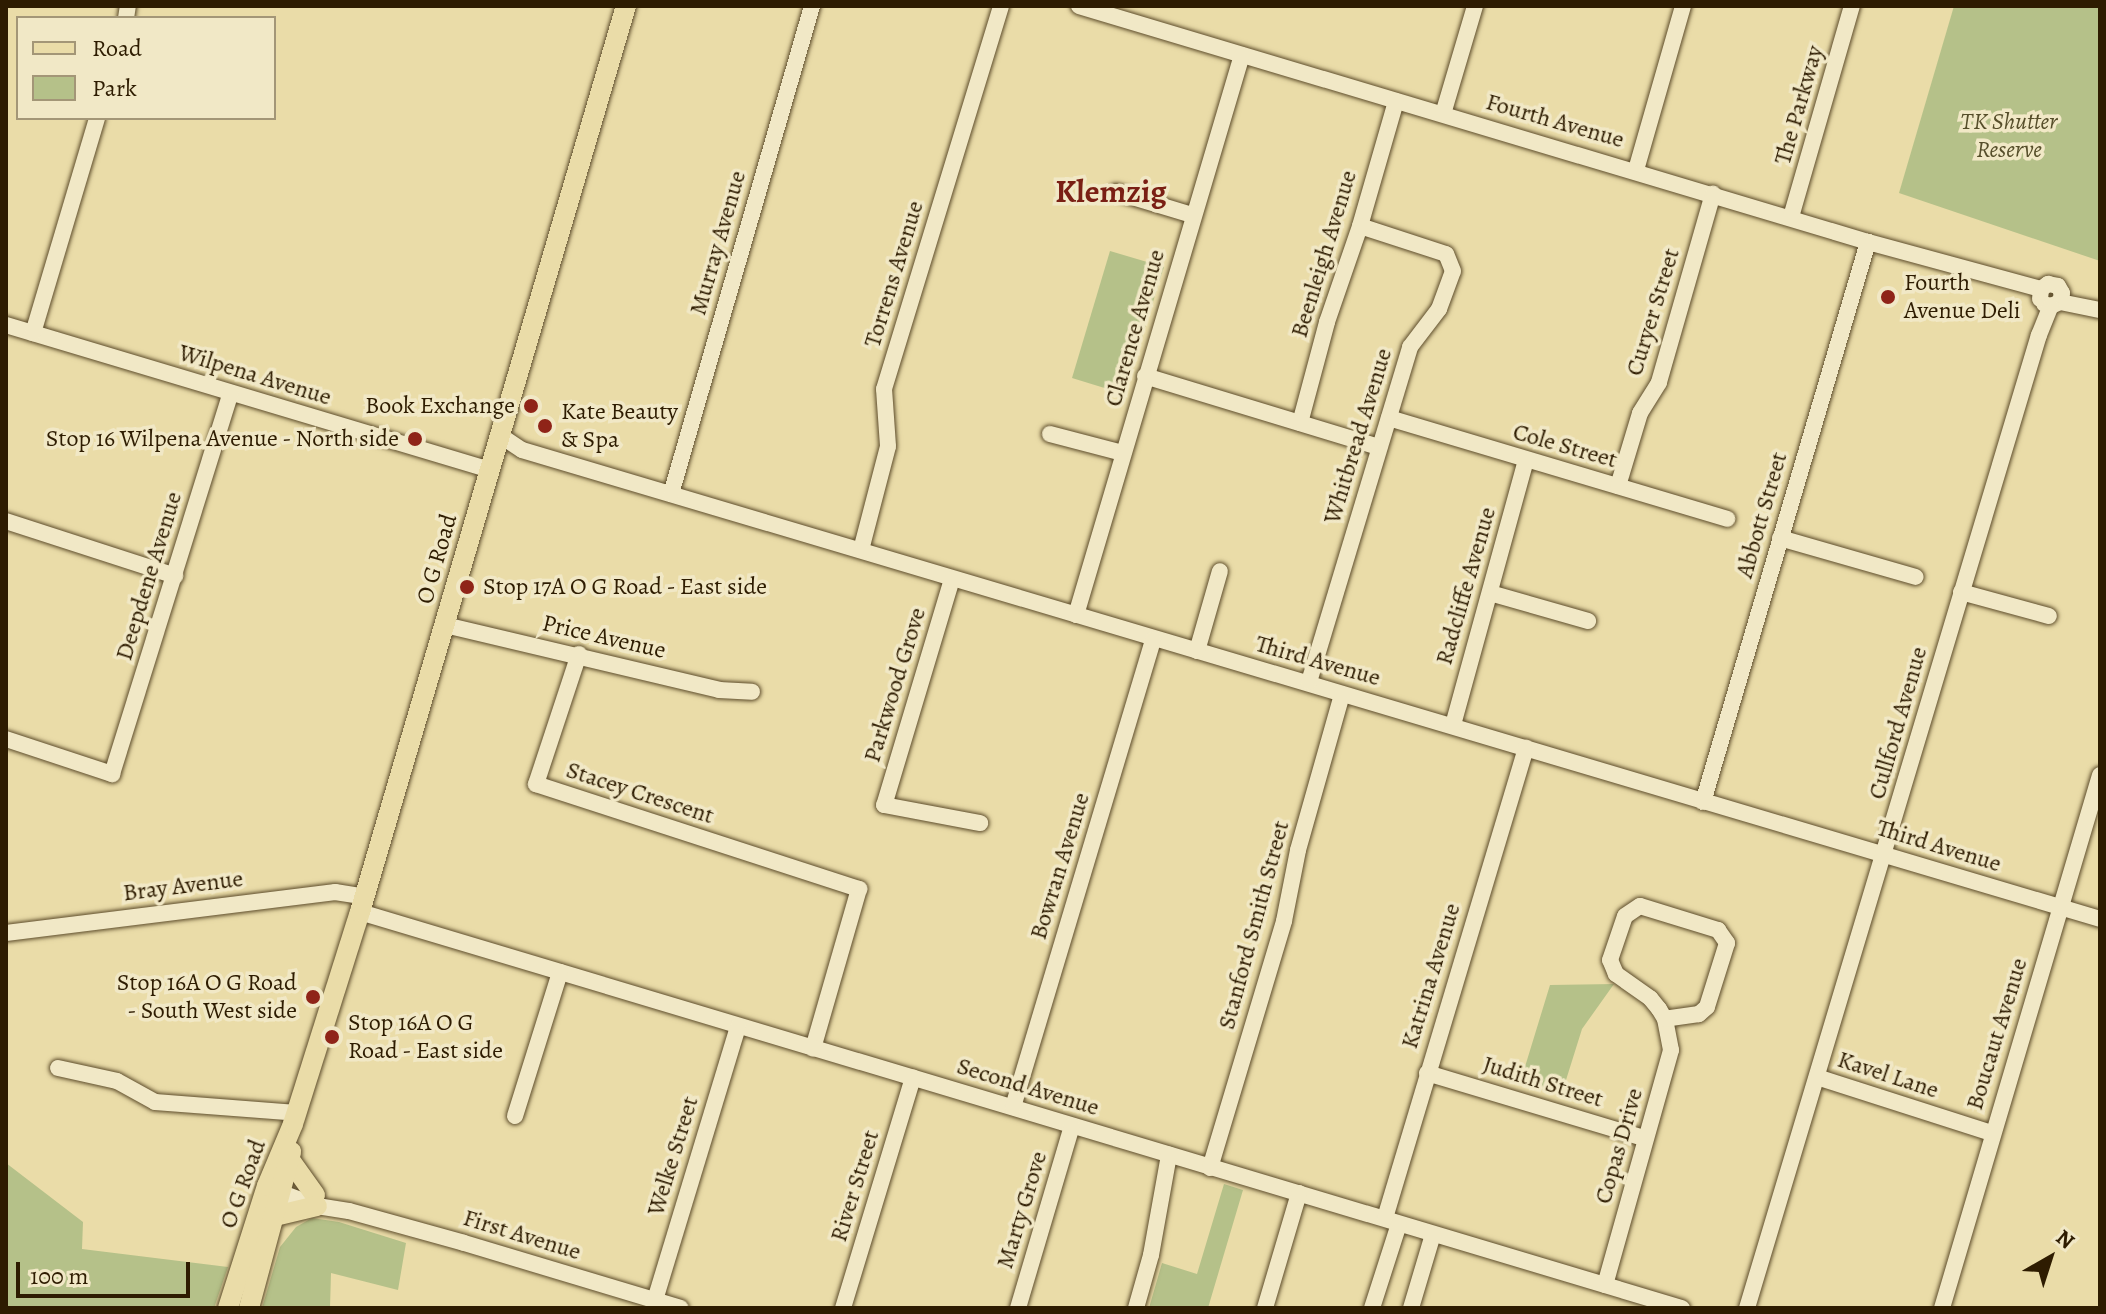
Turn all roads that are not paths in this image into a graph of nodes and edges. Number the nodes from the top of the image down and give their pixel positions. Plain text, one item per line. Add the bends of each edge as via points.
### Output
1 (626, 6) edge
2 (812, 6) edge
3 (1079, 6) edge
4 (1475, 6) edge
5 (1683, 6) edge
6 (1852, 6) edge
7 (998, 9) edge
8 (1242, 55) junction
9 (1396, 101) junction
10 (1443, 114) junction
11 (96, 120) edge
12 (1636, 170) junction
13 (1116, 192) dead end
14 (1713, 194) junction
15 (1192, 215) junction
16 (1791, 217) junction
17 (1360, 226) junction
18 (1868, 242) junction
19 (2050, 299) junction
20 (2096, 309) edge
21 (6, 325) edge
22 (33, 333) junction
23 (1145, 376) junction
24 (231, 393) junction
25 (1389, 418) junction
26 (1300, 423) junction
27 (1050, 434) dead end
28 (501, 436) junction
29 (1379, 447) junction
30 (522, 450) junction
31 (1123, 453) junction
32 (1526, 460) junction
33 (492, 463) junction
34 (1618, 486) junction
35 (671, 494) junction
36 (1727, 519) dead end
37 (6, 521) edge
38 (1780, 538) junction
39 (861, 550) junction
40 (1220, 571) dead end
41 (175, 576) junction
42 (1916, 577) dead end
43 (952, 579) junction
44 (1961, 592) junction
45 (1490, 593) junction
46 (1076, 615) junction
47 (2049, 616) dead end
48 (1588, 621) dead end
49 (445, 625) junction
50 (1153, 639) junction
51 (1197, 651) junction
52 (579, 654) junction
53 (1309, 682) junction
54 (752, 692) dead end
55 (1342, 694) junction
56 (1453, 725) junction
57 (6, 739) edge
58 (1526, 748) junction
59 (2100, 775) edge
60 (1703, 802) junction
61 (980, 823) dead end
62 (1884, 855) junction
63 (363, 905) junction
64 (2061, 907) junction
65 (2100, 919) edge
66 (6, 933) edge
67 (560, 972) junction
68 (1665, 1019) junction
69 (738, 1026) junction
70 (813, 1048) junction
71 (58, 1068) dead end
72 (1427, 1073) junction
73 (913, 1077) junction
74 (1817, 1077) junction
75 (1013, 1107) junction
76 (515, 1116) dead end
77 (295, 1119) junction
78 (1072, 1126) junction
79 (1991, 1133) junction
80 (1644, 1138) junction
81 (1169, 1155) junction
82 (290, 1160) junction
83 (1210, 1168) junction
84 (277, 1190) junction
85 (1299, 1193) junction
86 (316, 1201) junction
87 (275, 1216) junction
88 (1392, 1221) junction
89 (1433, 1234) junction
90 (1605, 1285) junction
91 (655, 1300) junction
92 (228, 1308) edge
93 (249, 1308) edge
94 (680, 1308) edge
95 (843, 1308) edge
96 (1018, 1308) edge
97 (1136, 1308) edge
98 (1265, 1308) edge
99 (1372, 1308) edge
100 (1411, 1308) edge
101 (1682, 1308) edge
102 (1747, 1308) edge
103 (1942, 1308) edge

1 - 28 main road, O G Road
2 - 35 street, Murray Avenue
3 - 8 street, Fourth Avenue
4 - 10 street
5 - 12 street
6 - 16 street, The Parkway
7 - 39 street, Torrens Avenue via 884,389 888,446
8 - 9 street, Fourth Avenue
8 - 15 street, Clarence Avenue
9 - 10 street, Fourth Avenue
9 - 17 street, Beenleigh Avenue
10 - 12 street, Fourth Avenue
11 - 22 street
12 - 14 street, Fourth Avenue
13 - 15 street
14 - 16 street, Fourth Avenue
14 - 34 street, Curyer Street via 1659,382 1640,413
15 - 23 street, Clarence Avenue
16 - 18 street, Fourth Avenue
17 - 25 street, Whitbread Avenue via 1446,254 1453,271 1444,300 1410,347
17 - 26 street, Beenleigh Avenue
18 - 19 street, Fourth Avenue
18 - 38 street, Abbott Street
19 - 20 street, Fourth Avenue
19 - 44 street, Cullford Avenue
21 - 22 street, Wilpena Avenue
22 - 24 street, Wilpena Avenue
23 - 26 street
23 - 31 street, Clarence Avenue
24 - 33 street, Wilpena Avenue
24 - 41 street, Deepdene Avenue
25 - 29 street, Whitbread Avenue
25 - 32 street, Cole Street
26 - 29 street
27 - 31 street
28 - 30 street, Third Avenue
28 - 33 main road, O G Road
29 - 53 street, Whitbread Avenue
30 - 33 street, Third Avenue
30 - 35 street, Third Avenue
31 - 46 street, Clarence Avenue
32 - 34 street, Cole Street
32 - 45 street, Radcliffe Avenue
33 - 49 main road, O G Road
34 - 36 street, Cole Street
35 - 39 street, Third Avenue
37 - 41 street
38 - 42 street
38 - 60 street, Abbott Street
39 - 43 street, Third Avenue
40 - 51 street
41 - 57 street, Deepdene Avenue via 112,774
43 - 46 street, Third Avenue
43 - 61 street, Parkwood Grove via 884,805
44 - 47 street
44 - 62 street, Cullford Avenue
45 - 48 street
45 - 56 street, Radcliffe Avenue
46 - 50 street, Third Avenue
49 - 52 street, Price Avenue
49 - 63 main road, O G Road
50 - 51 street, Third Avenue
50 - 75 street, Bowran Avenue
51 - 53 street, Third Avenue
52 - 54 street, Price Avenue via 719,690
52 - 70 street, Stacey Crescent via 536,784 859,889
53 - 55 street, Third Avenue
55 - 56 street, Third Avenue
55 - 83 street, Stanford Smith Street via 1298,850 1284,921
56 - 58 street, Third Avenue
58 - 60 street, Third Avenue
58 - 72 street, Katrina Avenue
59 - 64 street, Boucaut Avenue
60 - 62 street, Third Avenue
62 - 64 street, Third Avenue
62 - 74 street, Cullford Avenue
63 - 66 street, Bray Avenue via 335,892
63 - 67 street, Second Avenue
63 - 77 main road, O G Road
64 - 65 street, Third Avenue
64 - 79 street, Boucaut Avenue
67 - 69 street, Second Avenue
67 - 76 street
68 - 68 street via 1650,998 1616,974 1610,960 1625,916 1640,906 1718,930 1727,943 1707,1007 1699,1014
68 - 80 street, Copas Drive via 1669,1062
69 - 70 street, Second Avenue
69 - 91 street, Welke Street
70 - 73 street, Second Avenue
71 - 77 street via 117,1081 155,1102
72 - 80 street, Judith Street
72 - 88 street, Katrina Avenue
73 - 75 street, Second Avenue
73 - 95 street, River Street
74 - 79 street, Kavel Lane
74 - 102 street, Cullford Avenue
75 - 78 street, Second Avenue
77 - 82 main road, O G Road
77 - 84 main road, O G Road
78 - 81 street, Second Avenue
78 - 96 street, Marty Grove
79 - 103 street, Boucaut Avenue
80 - 90 street, Copas Drive
81 - 83 street, Second Avenue
81 - 97 street
82 - 84 main road, O G Road
82 - 86 main road
83 - 85 street, Second Avenue
84 - 86 street, First Avenue
84 - 87 main road, O G Road
84 - 92 main road, O G Road
85 - 88 street, Second Avenue
85 - 98 street
86 - 87 main road
86 - 91 street, First Avenue
87 - 93 main road, O G Road
88 - 89 street, Second Avenue
88 - 99 street, Katrina Avenue
89 - 90 street, Second Avenue
89 - 100 street
90 - 101 street, Second Avenue
91 - 94 street, First Avenue

